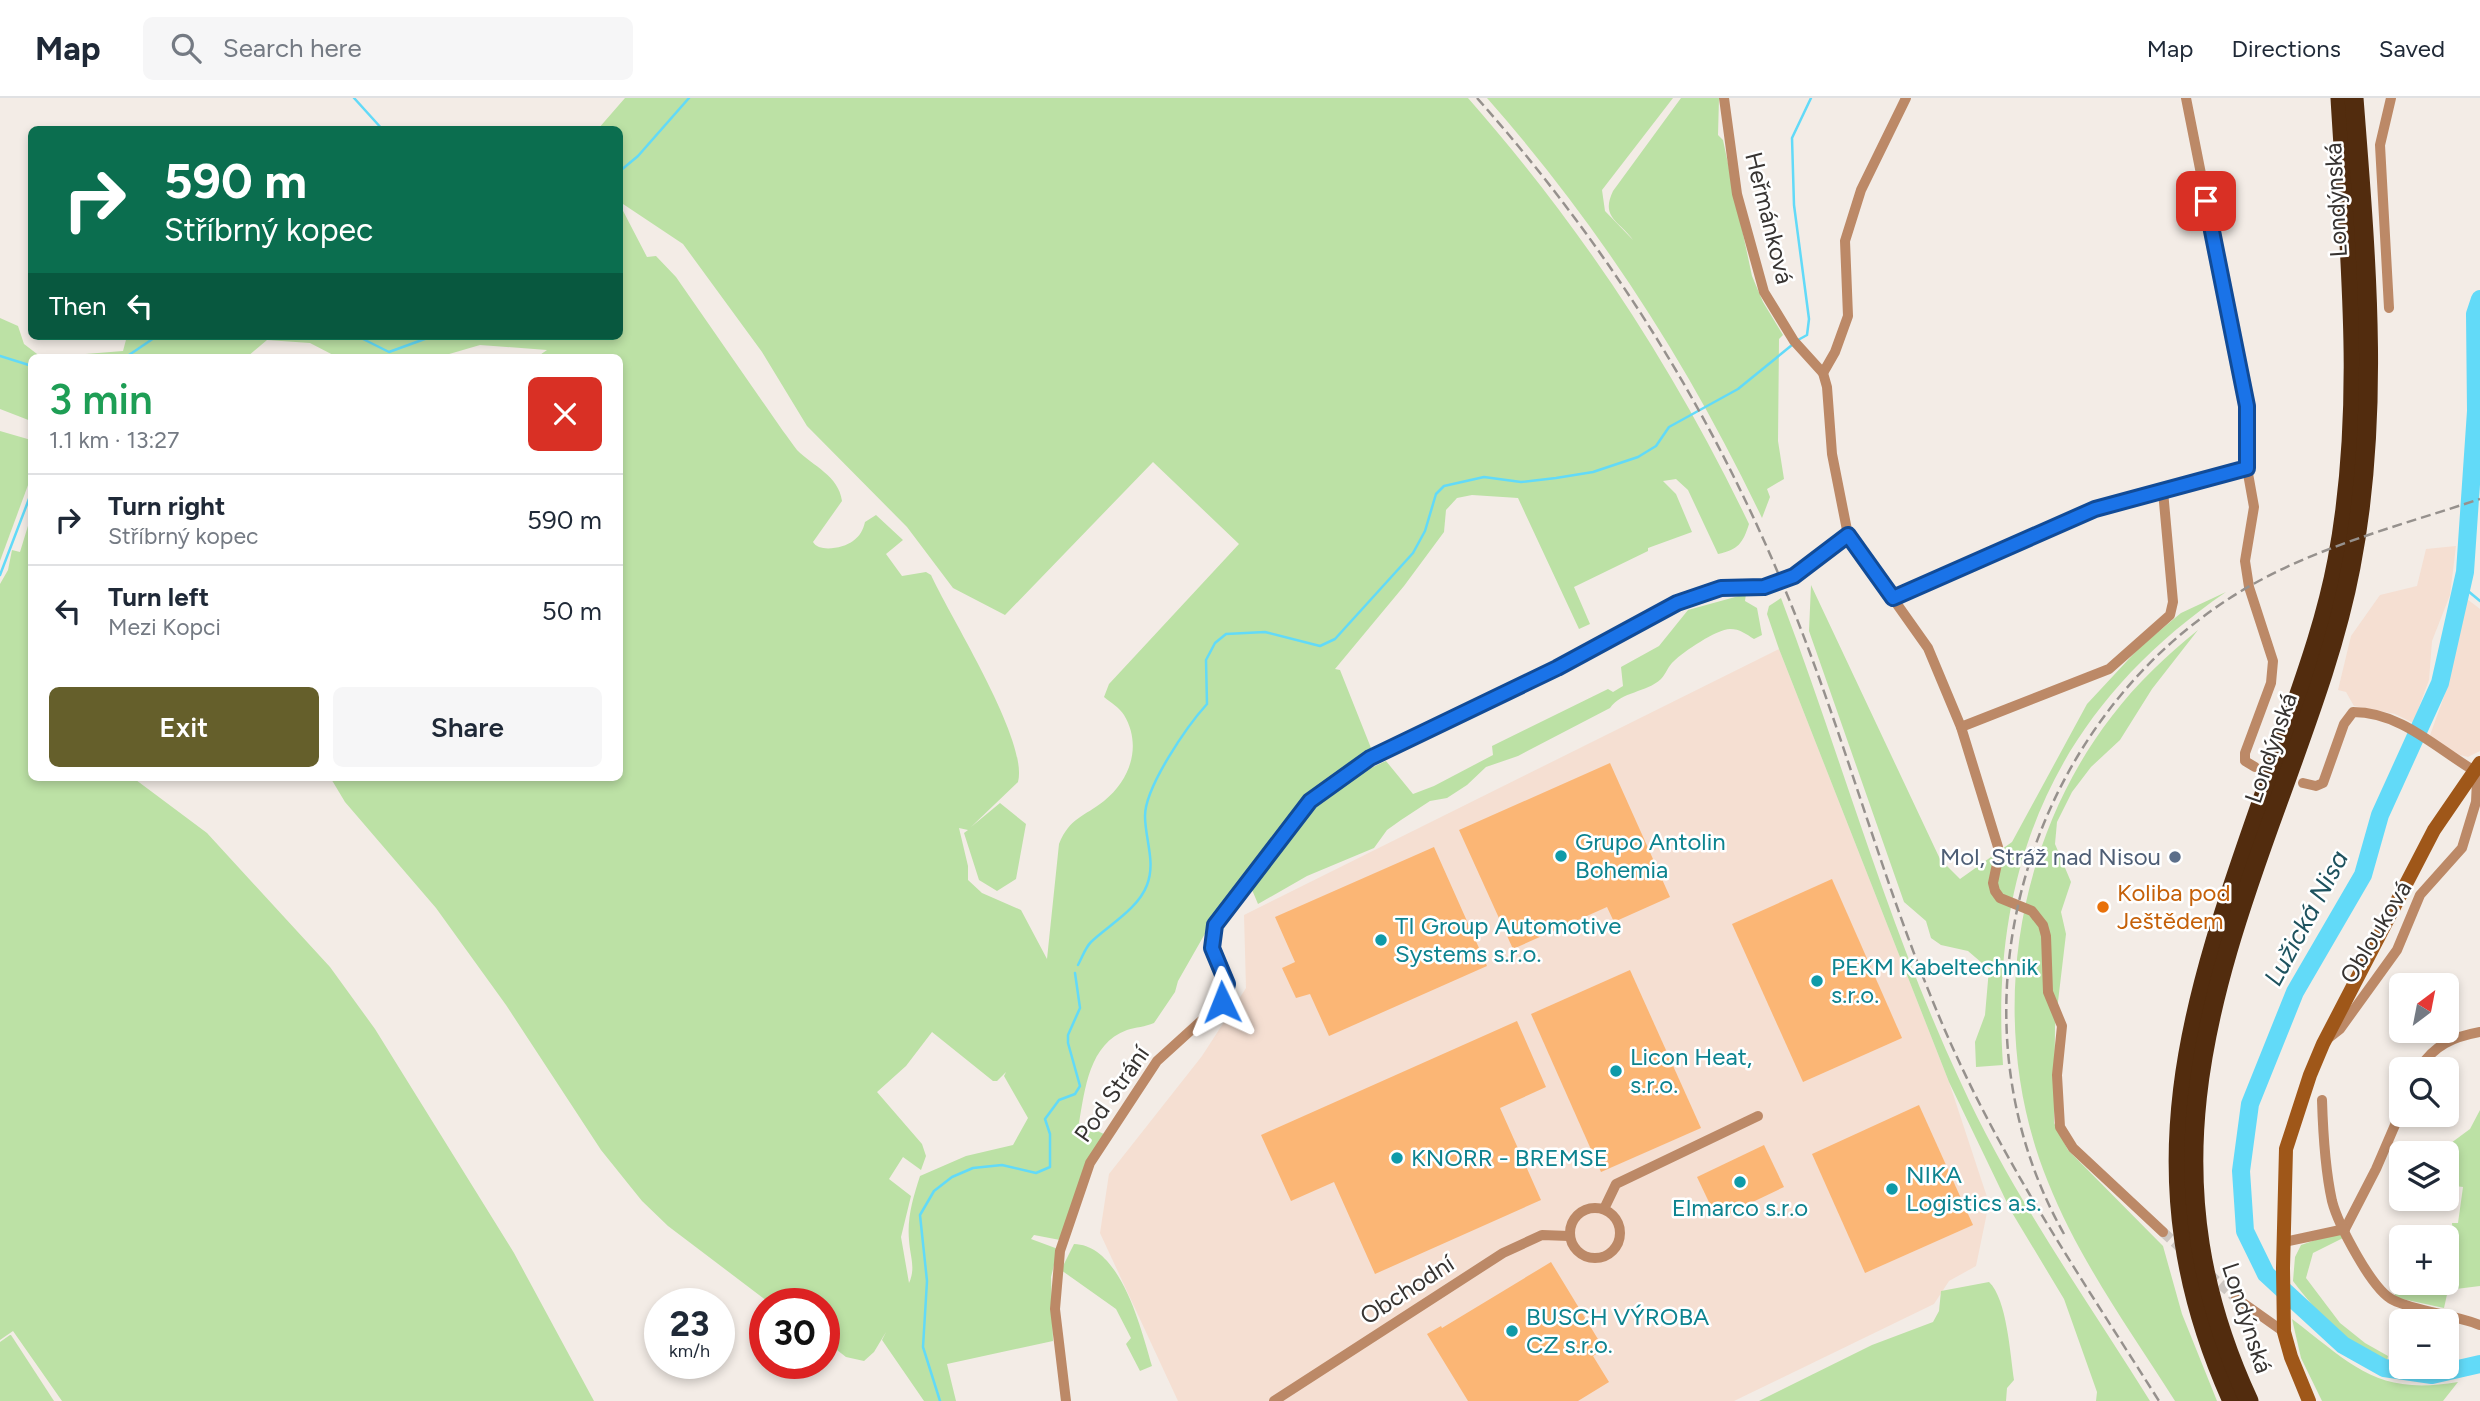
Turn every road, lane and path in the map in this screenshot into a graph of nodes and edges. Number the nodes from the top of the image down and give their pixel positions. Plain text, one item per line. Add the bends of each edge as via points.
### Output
1 (1724, 98) edge
2 (1906, 98) edge
3 (2186, 98) edge
4 (2340, 98) edge
5 (2354, 98) edge
6 (2391, 98) edge
7 (2389, 308) dead end
8 (1823, 373) junction
9 (2247, 468) junction
10 (2162, 491) junction
11 (1848, 535) junction
12 (1893, 598) junction
13 (1961, 727) junction
14 (2477, 766) edge
15 (2255, 767) dead end
16 (2303, 783) dead end
17 (2480, 1032) edge
18 (2323, 1044) junction
19 (2428, 1057) edge
20 (2322, 1100) dead end
21 (1758, 1116) dead end
22 (2394, 1127) edge
23 (1604, 1209) junction
24 (2345, 1229) junction
25 (2163, 1232) tunnel mouth
26 (1569, 1236) junction
27 (2284, 1242) junction
28 (2236, 1298) tunnel mouth
29 (2480, 1325) edge
30 (2284, 1332) junction
31 (1066, 1401) edge
32 (1274, 1401) edge
33 (2232, 1401) edge
34 (2249, 1401) edge
35 (2309, 1401) edge

1 - 8 street, Heřmánková via 1737,194 1765,292 1794,341
2 - 8 street via 1861,190 1845,240 1848,316
3 - 9 street via 2247,406
4 - 33 highway, Londýnská via 2354,377 2341,537 2304,683 2206,965 2189,1036 2178,1117 2185,1252 2205,1332
5 - 34 highway, Londýnská via 2369,386 2357,532 2329,653 2218,981 2196,1099 2193,1169 2204,1268
6 - 7 street via 2380,145
8 - 11 street
9 - 10 street
9 - 15 street via 2254,507 2245,561 2273,661 2271,683 2245,753 2245,761
10 - 12 street via 2095,509
10 - 13 street via 2173,602 2170,615 2109,669
11 - 12 street
11 - 31 street, Pod Strání via 1782,582 1721,588 1677,603 1557,668 1370,758 1310,801 1215,925 1212,948 1227,984 1222,1002 1157,1061 1090,1163 1060,1251 1055,1309
12 - 13 street via 1928,648
13 - 25 street via 1998,847 1995,891 2000,898 2032,911 2043,925 2048,992 2062,1026 2057,1075 2060,1127 2073,1148
14 - 16 street, Londýnská via 2410,727 2353,712 2344,724 2323,783
14 - 18 street, Londýnská via 2434,830
14 - 18 street, Oblouková via 2476,802 2462,848 2420,895 2397,950 2340,1029
17 - 19 street via 2445,1041
18 - 27 street, Londýnská via 2287,1149
20 - 24 street via 2332,1198
21 - 23 street via 1616,1184
22 - 24 street
23 - 26 street via 1581,1212 1574,1218
23 - 26 street via 1620,1231 1609,1255 1581,1255
24 - 27 street
24 - 29 street via 2367,1275 2393,1301
26 - 32 street, Obchodní via 1542,1235 1503,1253
27 - 30 street, Londýnská
28 - 30 street
30 - 35 street, Londýnská

